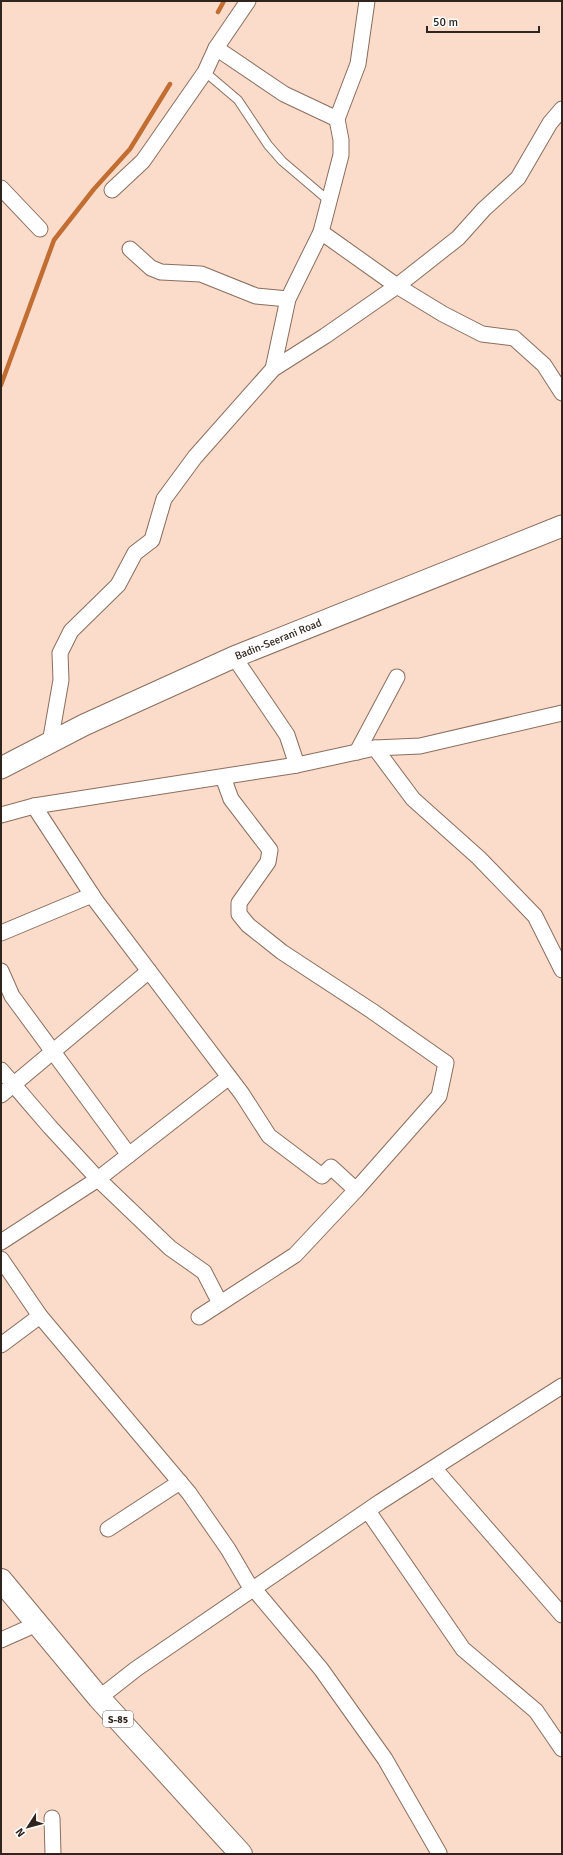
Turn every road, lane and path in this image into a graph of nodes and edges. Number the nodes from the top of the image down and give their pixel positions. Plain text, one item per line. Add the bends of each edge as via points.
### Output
1 (248, 1) edge
2 (367, 1) edge
3 (216, 48) junction
4 (205, 72) junction
5 (562, 109) edge
6 (337, 119) junction
7 (1, 188) edge
8 (112, 190) dead end
9 (330, 201) junction
10 (40, 229) dead end
11 (322, 232) junction
12 (130, 249) dead end
13 (397, 286) junction
14 (288, 299) junction
15 (273, 369) junction
16 (562, 393) edge
17 (562, 526) edge
18 (234, 657) junction
19 (397, 677) dead end
20 (562, 713) edge
21 (50, 743) junction
22 (375, 748) junction
23 (357, 752) junction
24 (297, 765) junction
25 (1, 768) edge
26 (223, 777) junction
27 (34, 806) junction
28 (1, 815) edge
29 (92, 895) junction
30 (1, 933) edge
31 (562, 970) edge
32 (149, 971) junction
33 (1, 972) edge
34 (53, 1051) junction
35 (1, 1070) edge
36 (229, 1077) junction
37 (13, 1085) junction
38 (1, 1095) edge
39 (128, 1155) junction
40 (98, 1179) junction
41 (356, 1190) junction
42 (1, 1242) edge
43 (1, 1259) edge
44 (220, 1303) junction
45 (40, 1316) junction
46 (198, 1317) dead end
47 (1, 1345) edge
48 (562, 1386) edge
49 (434, 1468) junction
50 (180, 1482) junction
51 (368, 1511) junction
52 (108, 1529) dead end
53 (1, 1580) edge
54 (252, 1590) junction
55 (562, 1614) edge
56 (37, 1624) junction
57 (1, 1640) edge
58 (99, 1698) junction
59 (562, 1749) edge
60 (52, 1818) dead end
61 (439, 1853) dead end
62 (53, 1854) edge
63 (241, 1854) edge

1 - 3 street
2 - 6 street via 358,64
3 - 4 street
3 - 6 street via 284,94
4 - 8 street via 143,161
4 - 9 lane via 238,100 282,161
5 - 13 street via 550,123 518,178 484,209 458,238
6 - 9 street via 341,155
7 - 10 street
9 - 11 street
11 - 13 street
11 - 14 street
12 - 14 street via 151,268 161,272 200,274 256,296
13 - 15 street
13 - 16 street via 482,334 514,338 544,365
14 - 15 street
15 - 21 street via 195,457 164,499 152,540 135,553 118,585 72,631 60,653 62,680
17 - 18 street, Badin-Seerani Road
18 - 21 street, Badin-Seerani Road
18 - 24 street via 287,735
19 - 23 street
20 - 22 street via 420,746
21 - 25 street, Badin-Seerani Road
22 - 23 street
22 - 31 street via 413,799 480,858 534,916
23 - 24 street
24 - 26 street
26 - 27 street
26 - 41 street via 230,799 270,850 268,862 238,903 239,914 248,925 282,952 446,1063 439,1096
27 - 28 street
27 - 29 street
29 - 30 street
29 - 32 street
32 - 34 street
32 - 36 street
33 - 34 street via 12,996
34 - 37 street
34 - 39 street
35 - 37 street
36 - 39 street
36 - 41 street via 269,1136 322,1176 331,1168
37 - 38 street
37 - 40 street
39 - 40 street
40 - 42 street
40 - 44 street via 170,1248 204,1272
41 - 44 street via 295,1255
43 - 45 street
44 - 46 street
45 - 47 street
45 - 50 street
48 - 49 street
49 - 51 street
49 - 55 street
50 - 52 street
50 - 54 street via 228,1549
51 - 54 street
51 - 59 street via 463,1649 536,1711
53 - 56 main road, S-85
54 - 58 street via 136,1669
54 - 61 street via 254,1589 326,1676 385,1759
56 - 57 street
56 - 58 main road, S-85
58 - 63 main road, S-85
60 - 62 street

